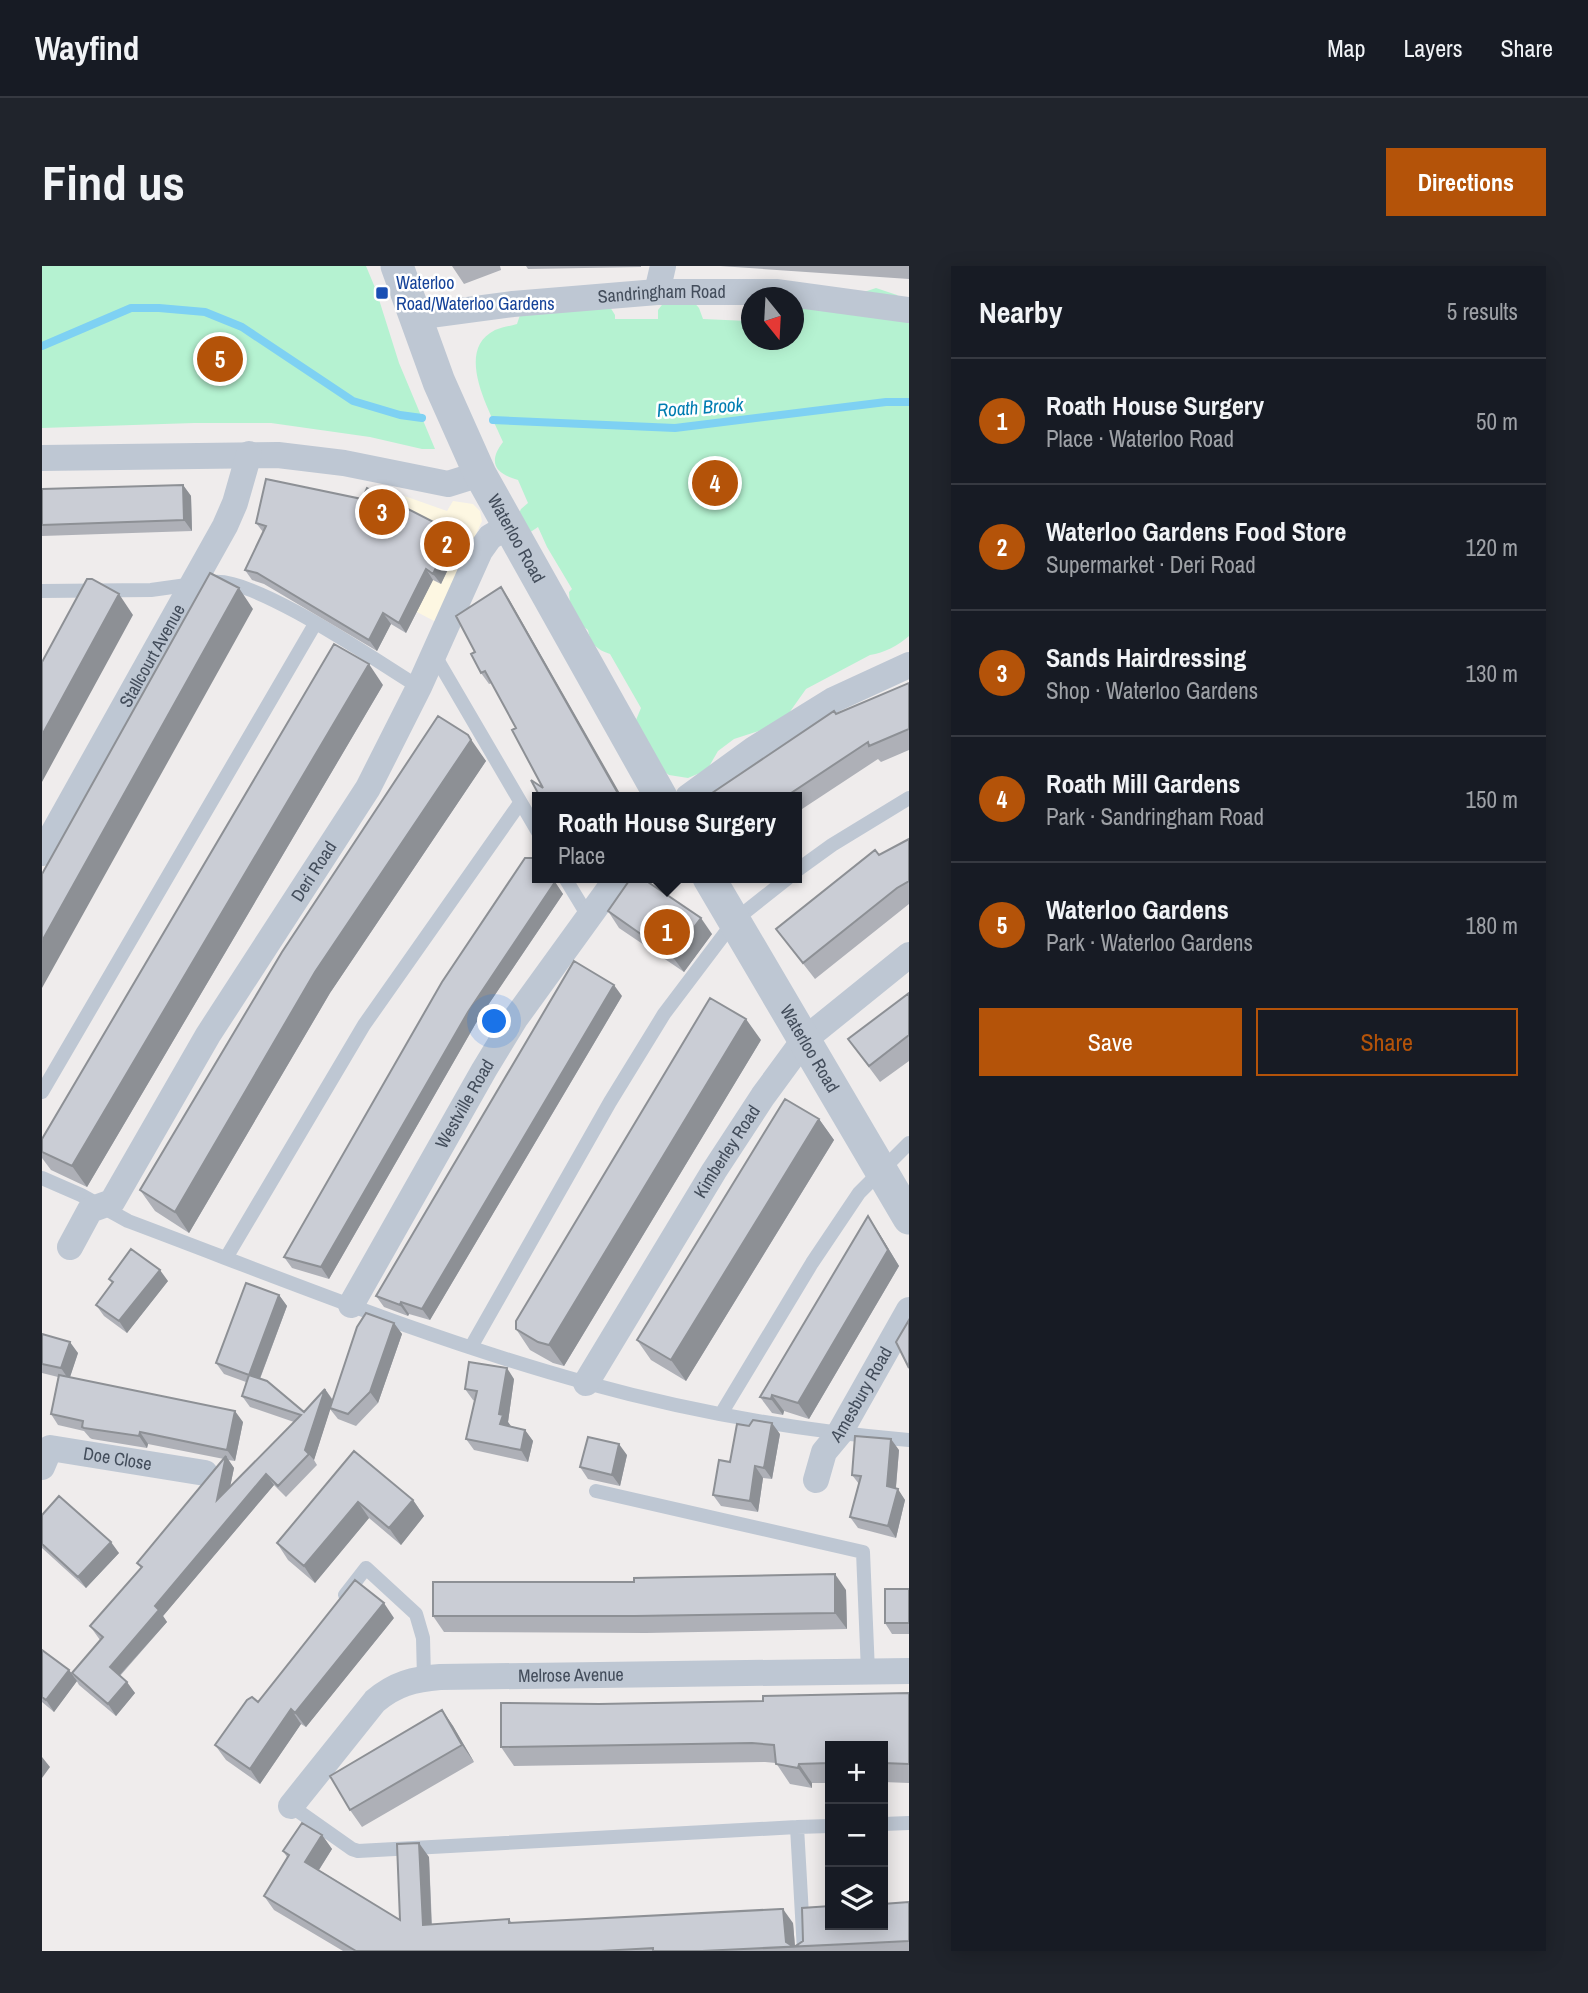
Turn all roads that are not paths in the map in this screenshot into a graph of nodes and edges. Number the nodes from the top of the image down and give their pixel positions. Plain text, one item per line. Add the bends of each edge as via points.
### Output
1 (397, 266) edge
2 (663, 266) edge
3 (657, 292) junction
4 (909, 310) edge
5 (415, 317) junction
6 (249, 454) junction
7 (42, 458) edge
8 (477, 469) junction
9 (508, 527) junction
10 (192, 585) junction
11 (42, 591) edge
12 (315, 624) junction
13 (434, 654) junction
14 (909, 665) edge
15 (419, 687) junction
16 (658, 792) edge
17 (695, 792) edge
18 (909, 799) edge
19 (520, 803) junction
20 (532, 823) edge
21 (42, 853) edge
22 (802, 867) edge
23 (568, 883) edge
24 (613, 883) edge
25 (712, 883) edge
26 (782, 883) edge
27 (588, 916) junction
28 (735, 920) junction
29 (909, 955) edge
30 (804, 1040) junction
31 (42, 1092) edge
32 (909, 1143) edge
33 (881, 1170) junction
34 (42, 1178) edge
35 (101, 1207) junction
36 (909, 1218) edge
37 (70, 1247) dead end
38 (226, 1258) junction
39 (351, 1305) junction
40 (909, 1310) edge
41 (471, 1347) junction
42 (586, 1383) junction
43 (721, 1414) junction
44 (839, 1434) junction
45 (909, 1440) edge
46 (42, 1467) edge
47 (205, 1473) dead end
48 (816, 1480) dead end
49 (596, 1491) dead end
50 (332, 1610) edge
51 (909, 1671) edge
52 (868, 1672) junction
53 (424, 1678) junction
54 (291, 1807) joint
55 (909, 1823) edge
56 (888, 1824) edge
57 (825, 1826) edge
58 (797, 1827) junction
59 (804, 1951) edge

1 - 5 street, Waterloo Road
2 - 3 street
3 - 4 street, Sandringham Road via 776,292
3 - 5 street, Sandringham Road
5 - 8 street, Waterloo Road
6 - 7 street
6 - 8 street via 344,463 448,484
6 - 10 street, Stallcourt Avenue via 235,503
8 - 9 street, Waterloo Road
9 - 13 street, Deri Road via 490,537 480,551
9 - 16 street, Waterloo Road
10 - 11 lane
10 - 12 lane via 221,582 258,592
10 - 21 street, Stallcourt Avenue
12 - 15 lane
12 - 31 lane
13 - 15 street, Deri Road
13 - 19 lane
14 - 17 street via 833,700
15 - 35 street, Deri Road via 368,788 208,1035 112,1202
18 - 22 lane
19 - 20 lane
19 - 38 lane via 364,1025
23 - 27 lane
24 - 27 street, Westville Road
25 - 28 street, Waterloo Road
26 - 28 lane
27 - 39 street, Westville Road via 490,1059
28 - 30 street, Waterloo Road
28 - 41 lane via 664,1014
29 - 30 street, Kimberley Road
30 - 33 street, Waterloo Road
30 - 42 street, Kimberley Road via 714,1171
32 - 33 lane
33 - 36 street, Waterloo Road
33 - 43 lane via 859,1193 812,1263
34 - 35 lane
35 - 37 street, Deri Road via 90,1210
35 - 38 lane
38 - 39 lane
39 - 41 lane
40 - 44 street, Amesbury Road
41 - 42 lane
42 - 43 lane
43 - 44 lane
44 - 45 lane
44 - 48 street, Amesbury Road via 824,1452
46 - 47 street, Doe Close via 50,1448
49 - 52 lane via 863,1552
50 - 53 lane via 366,1568 416,1614 423,1638
51 - 52 street, Melrose Avenue
52 - 53 street, Melrose Avenue
53 - 54 street, Melrose Avenue via 405,1682 375,1701
54 - 58 lane via 358,1851
55 - 56 lane
57 - 58 lane
58 - 59 lane

